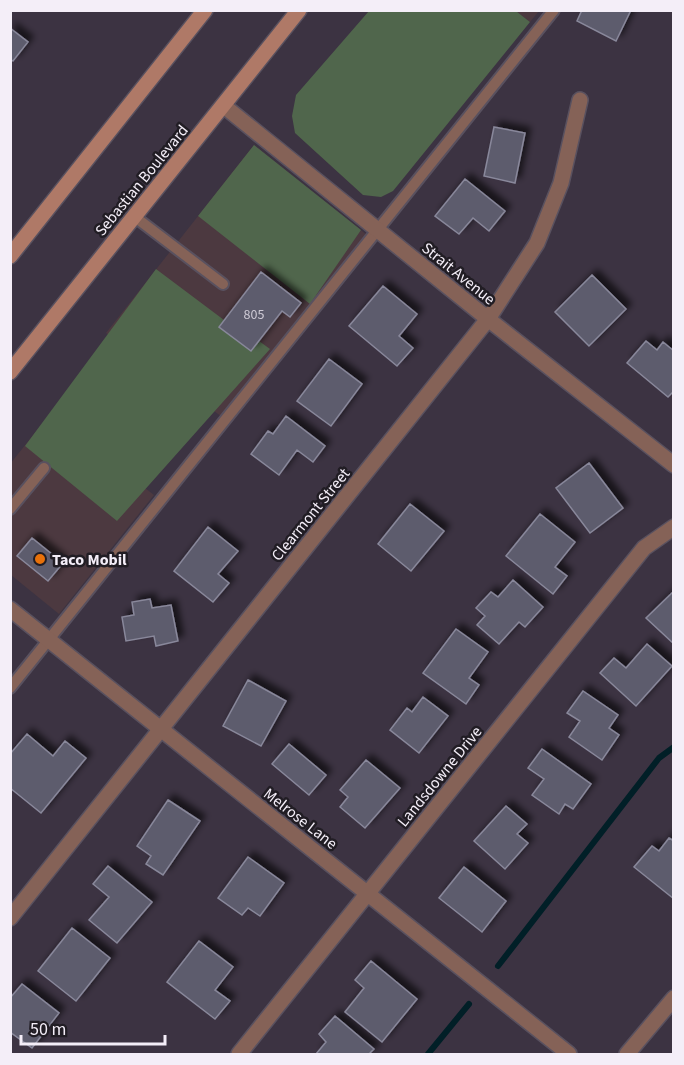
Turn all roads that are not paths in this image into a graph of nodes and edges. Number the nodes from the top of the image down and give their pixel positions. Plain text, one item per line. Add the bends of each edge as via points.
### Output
1 (205, 10) edge
2 (299, 10) edge
3 (554, 10) edge
4 (580, 100) dead end
5 (224, 106) junction
6 (135, 217) junction
7 (378, 230) junction
8 (10, 256) edge
9 (223, 284) dead end
10 (488, 319) junction
11 (10, 372) edge
12 (674, 465) edge
13 (44, 468) dead end
14 (10, 509) edge
15 (674, 527) edge
16 (10, 609) edge
17 (49, 639) junction
18 (10, 688) edge
19 (160, 730) junction
20 (368, 895) junction
21 (10, 918) edge
22 (674, 998) edge
23 (239, 1054) edge
24 (569, 1054) edge
25 (627, 1054) edge

1 - 8 main road
2 - 5 main road, Sebastian Boulevard
3 - 7 lane
4 - 10 street, Clearmont Street via 561,183 537,243
5 - 6 main road, Sebastian Boulevard
5 - 7 street, Strait Avenue
6 - 9 lane
6 - 11 main road, Sebastian Boulevard
7 - 10 street, Strait Avenue
7 - 17 lane
10 - 12 street, Strait Avenue
10 - 19 street, Clearmont Street
13 - 14 lane
15 - 20 street, Landsdowne Drive via 644,548
16 - 17 street, Melrose Lane
17 - 18 lane
17 - 19 street, Melrose Lane
19 - 20 street, Melrose Lane
19 - 21 street, Clearmont Street
20 - 23 street, Landsdowne Drive
20 - 24 street, Melrose Lane
22 - 25 street

